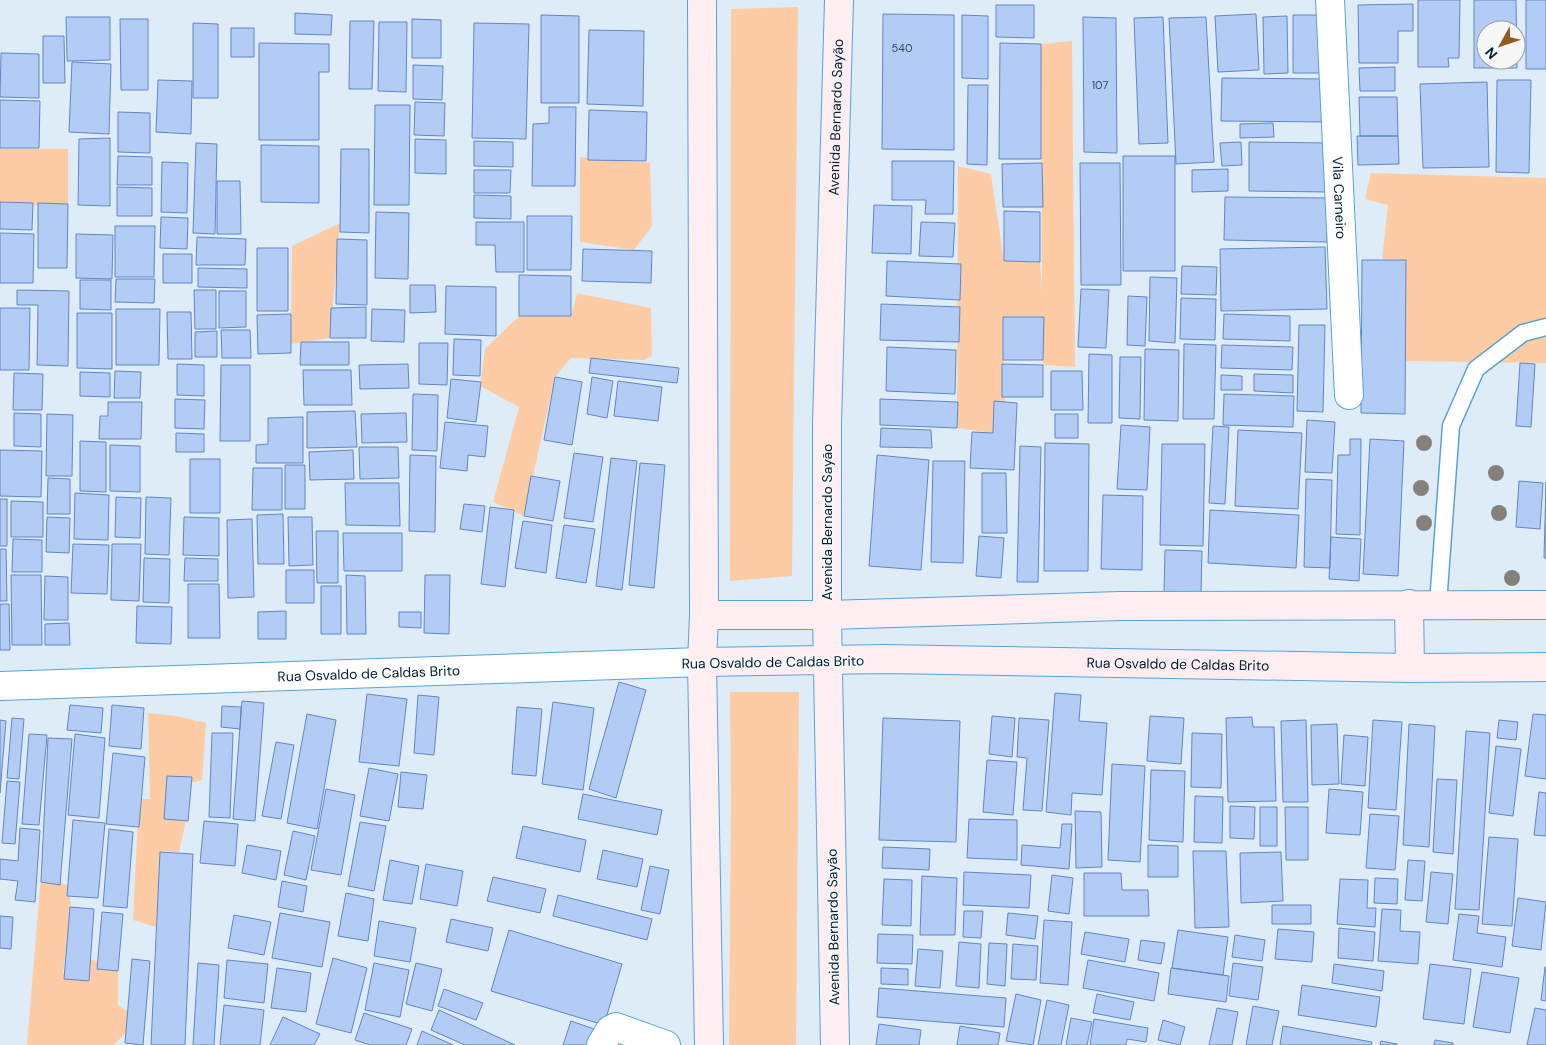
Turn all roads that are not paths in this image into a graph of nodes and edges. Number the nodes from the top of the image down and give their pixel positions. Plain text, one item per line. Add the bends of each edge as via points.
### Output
1 (702, 0) edge
2 (839, 0) edge
3 (1330, 0) edge
4 (1546, 327) edge
5 (1349, 395) dead end
6 (1409, 604) junction
7 (1438, 604) junction
8 (1546, 604) edge
9 (704, 615) junction
10 (827, 615) junction
11 (828, 661) junction
12 (702, 662) junction
13 (1546, 667) edge
14 (1410, 668) junction
15 (0, 686) edge
16 (601, 1045) edge
17 (666, 1045) edge
18 (709, 1045) edge
19 (835, 1045) edge

1 - 9 street
2 - 10 street, Avenida Bernardo Sayão via 827,423
3 - 5 street, Vila Carneiro
4 - 7 lane via 1522,333 1476,369 1451,426
6 - 7 street
6 - 10 street via 1120,606
6 - 14 street
7 - 8 street
9 - 10 street
9 - 12 street
10 - 11 street, Avenida Bernardo Sayão
11 - 12 street, Rua Osvaldo de Caldas Brito
11 - 14 street, Rua Osvaldo de Caldas Brito
11 - 19 street, Avenida Bernardo Sayão
12 - 15 street, Rua Osvaldo de Caldas Brito
12 - 18 street
13 - 14 street, Rua Osvaldo de Caldas Brito
16 - 17 street via 610,1030 616,1027

